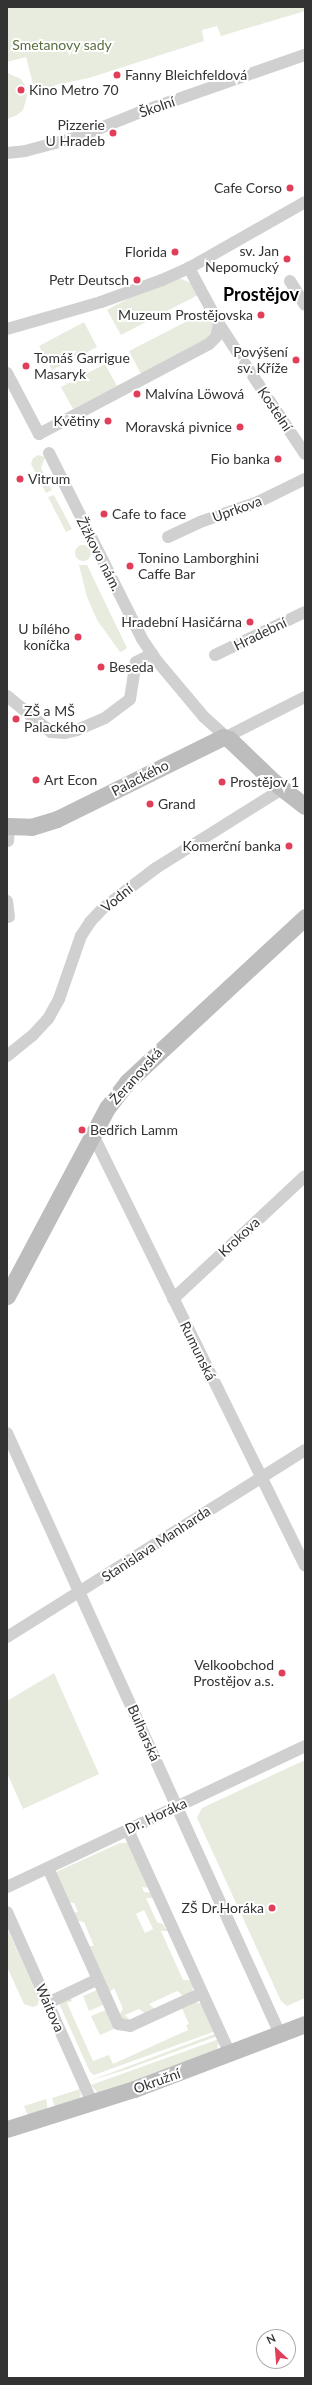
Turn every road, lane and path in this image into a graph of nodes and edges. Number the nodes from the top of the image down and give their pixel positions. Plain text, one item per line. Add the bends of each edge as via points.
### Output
1 (305, 55) edge
2 (7, 153) edge
3 (305, 202) edge
4 (189, 268) junction
5 (290, 281) dead end
6 (305, 305) edge
7 (219, 324) junction
8 (7, 329) edge
9 (238, 353) dead end
10 (245, 364) dead end
11 (7, 373) edge
12 (49, 453) dead end
13 (305, 454) edge
14 (305, 479) edge
15 (168, 537) dead end
16 (305, 612) edge
17 (152, 654) junction
18 (215, 656) dead end
19 (7, 696) edge
20 (305, 697) edge
21 (226, 737) junction
22 (282, 789) junction
23 (305, 806) edge
24 (8, 831) edge
25 (7, 901) edge
26 (9, 917) dead end
27 (305, 918) edge
28 (7, 1056) edge
29 (93, 1135) junction
30 (305, 1176) edge
31 (7, 1296) edge
32 (173, 1299) junction
33 (7, 1433) edge
34 (305, 1450) edge
35 (261, 1477) junction
36 (305, 1566) edge
37 (80, 1593) junction
38 (7, 1637) edge
39 (305, 1746) edge
40 (177, 1807) junction
41 (128, 1830) junction
42 (48, 1868) junction
43 (7, 1887) edge
44 (7, 1912) edge
45 (96, 1980) junction
46 (202, 1993) junction
47 (48, 2003) junction
48 (305, 2024) edge
49 (280, 2034) junction
50 (230, 2054) junction
51 (93, 2104) junction
52 (7, 2129) edge

1 - 2 street, Školní via 138,113 78,137 25,151
3 - 4 street
4 - 7 street
4 - 8 street via 128,293
5 - 6 street
7 - 9 street
7 - 11 street via 216,337 209,344 39,434
10 - 13 street, Kostelní
12 - 17 street, Žižkovo nám.
14 - 15 street, Uprkova via 258,502 200,522
16 - 18 street, Hradební
17 - 19 street via 136,662 130,699 104,718 65,734 51,732
17 - 21 street, Žižkovo nám. via 204,717
20 - 21 street
21 - 22 street
21 - 24 street, Palackého via 57,819
22 - 23 street
22 - 28 street, Vodní via 156,868 98,913 81,936 54,1009 32,1036
25 - 26 street
27 - 29 street, Žeranovská via 127,1082 107,1108
29 - 31 street, Žeranovská
29 - 32 street, Rumunská
30 - 32 street, Krokova
32 - 35 street, Rumunská
33 - 37 street, Bulharská
34 - 35 street, Stanislava Manharda
35 - 36 street, Rumunská
35 - 37 street, Stanislava Manharda
37 - 38 street, Stanislava Manharda
37 - 40 street, Bulharská
39 - 40 street, Dr. Horáka
40 - 41 street, Dr. Horáka
40 - 49 street, Bulharská
41 - 42 street, Dr. Horáka
41 - 46 street
42 - 43 street, Dr. Horáka
42 - 45 street
44 - 47 street, Waitova
45 - 46 street via 114,2019 125,2027
45 - 47 street
46 - 50 street
47 - 51 street, Waitova
48 - 49 street, Okružní
49 - 50 street, Okružní
50 - 51 street, Okružní
51 - 52 street, Okružní

